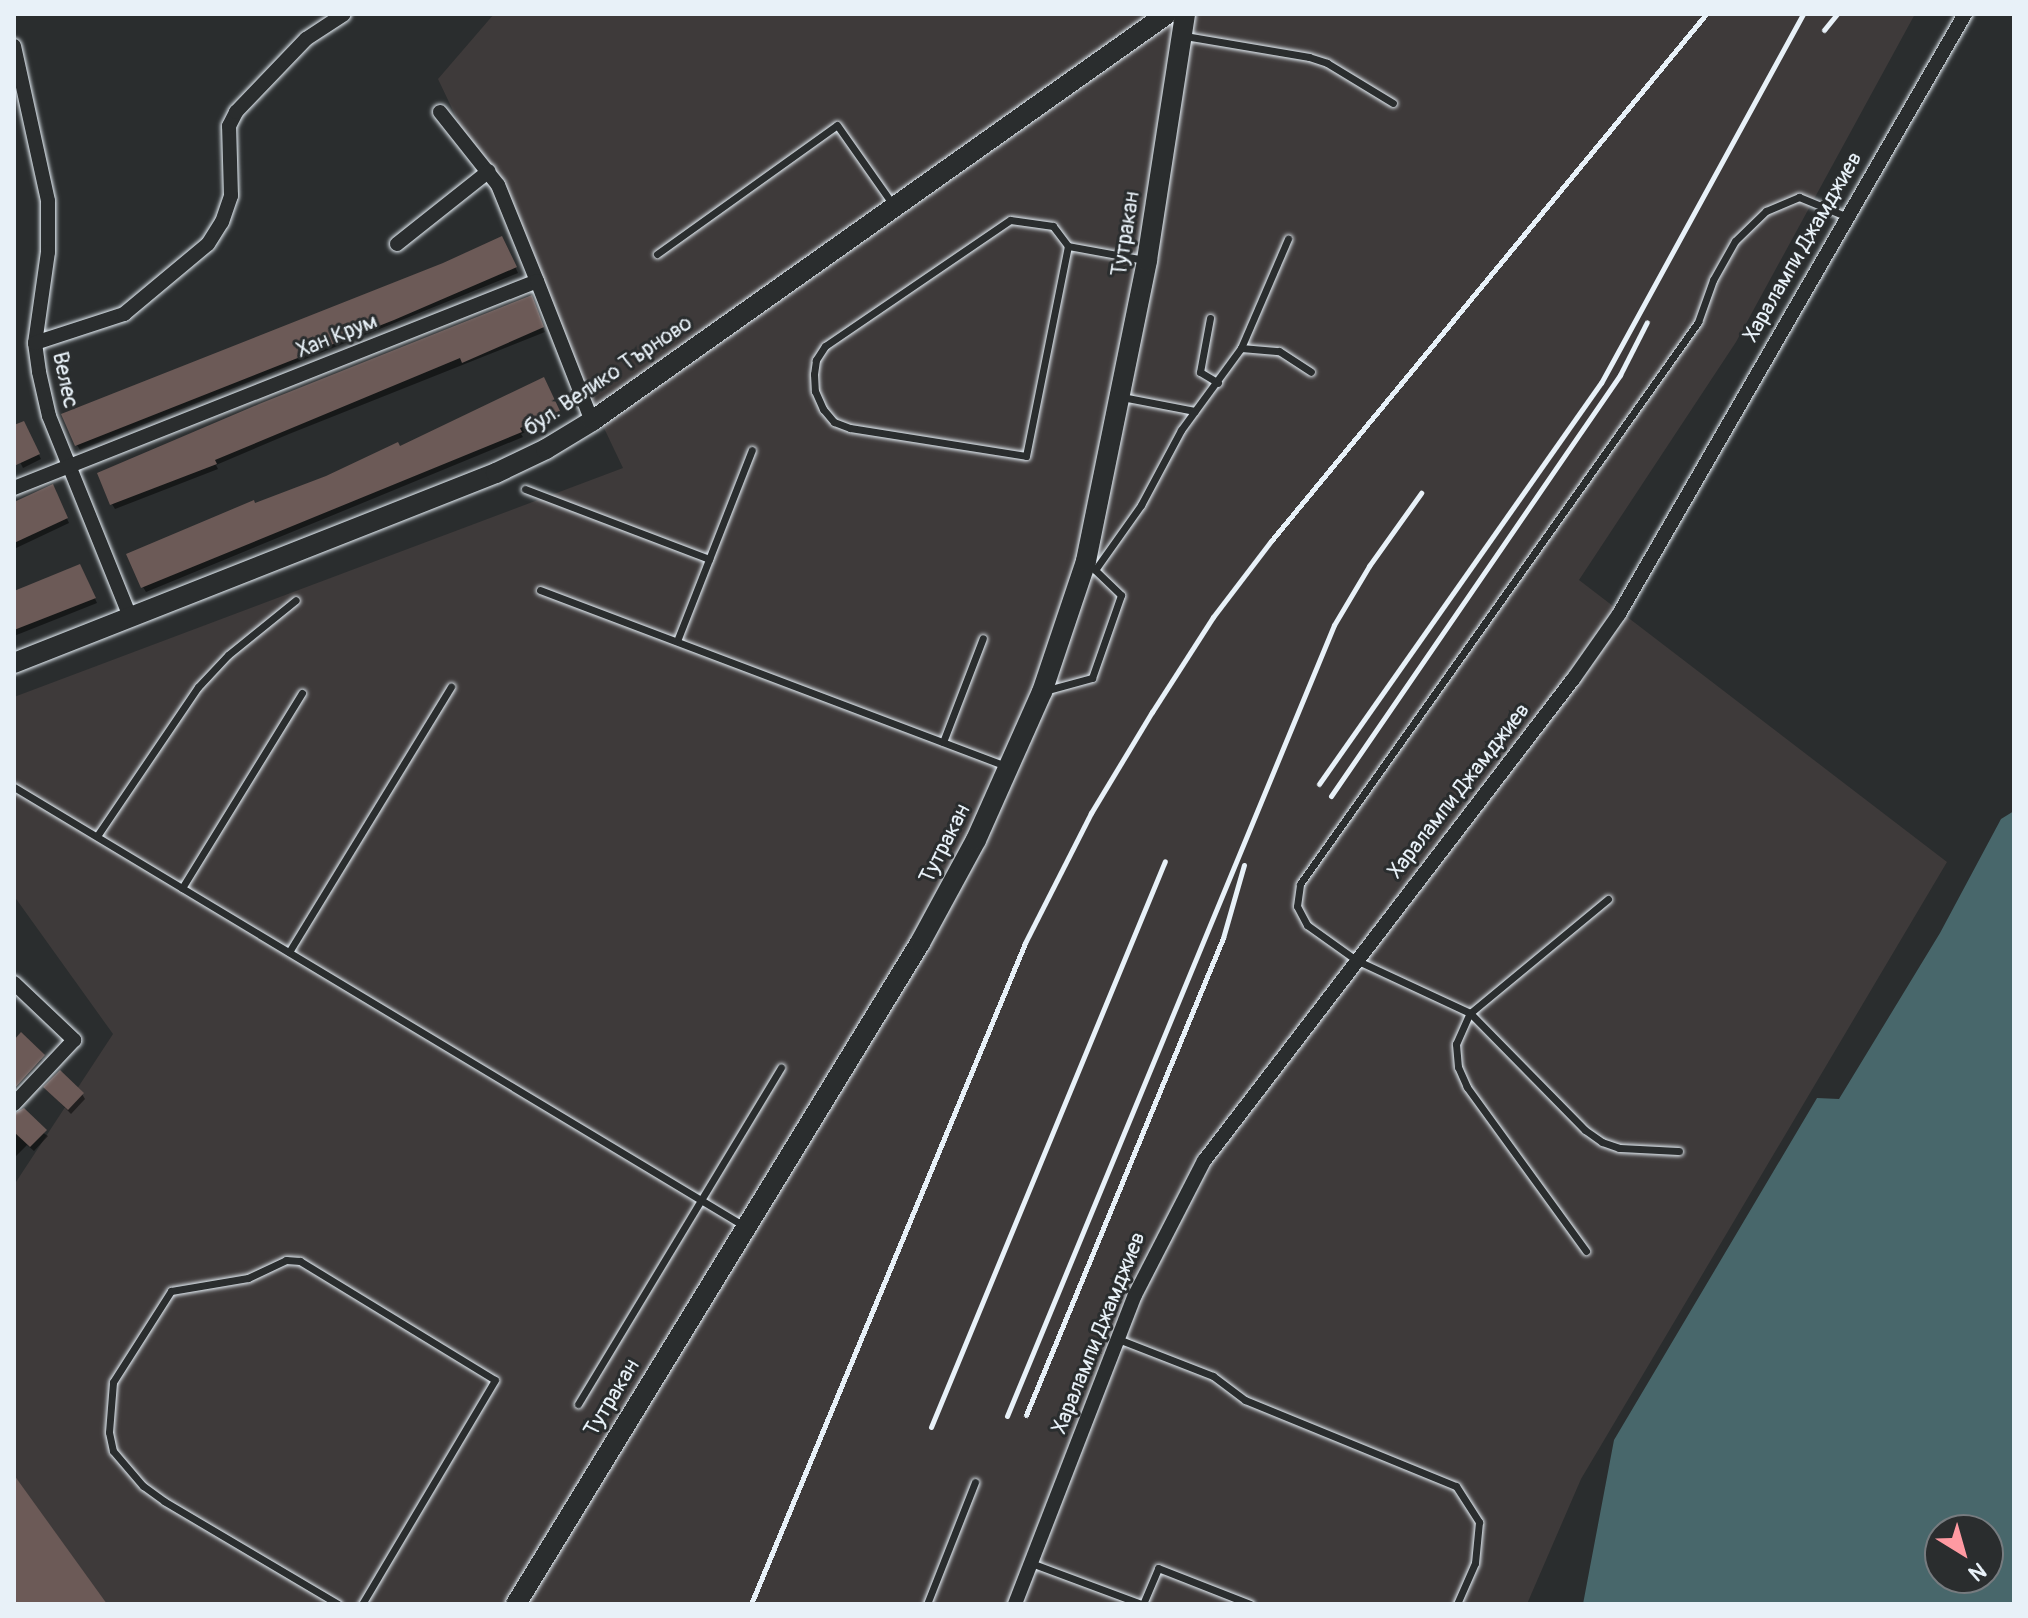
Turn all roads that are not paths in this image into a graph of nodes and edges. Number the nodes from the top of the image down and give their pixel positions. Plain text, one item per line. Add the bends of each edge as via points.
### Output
1 (344, 14) edge
2 (1167, 14) edge
3 (1185, 14) edge
4 (1965, 14) edge
5 (1181, 35) junction
6 (14, 46) edge
7 (1393, 103) dead end
8 (440, 112) dead end
9 (489, 171) junction
10 (894, 206) junction
11 (1845, 216) junction
12 (1288, 239) dead end
13 (397, 244) dead end
14 (1068, 246) junction
15 (657, 254) dead end
16 (1147, 260) junction
17 (537, 281) junction
18 (1210, 318) dead end
19 (35, 343) junction
20 (1241, 348) junction
21 (1311, 372) dead end
22 (1218, 383) junction
23 (1120, 396) junction
24 (1195, 411) junction
25 (592, 421) junction
26 (752, 450) dead end
27 (69, 466) junction
28 (14, 488) edge
29 (525, 489) dead end
30 (709, 559) junction
31 (1090, 566) junction
32 (540, 590) dead end
33 (296, 600) dead end
34 (130, 616) junction
35 (983, 638) dead end
36 (677, 641) junction
37 (14, 663) edge
38 (451, 687) dead end
39 (1042, 692) junction
40 (302, 693) dead end
41 (943, 742) junction
42 (1008, 767) junction
43 (14, 787) edge
44 (97, 836) junction
45 (182, 888) junction
46 (1608, 899) dead end
47 (289, 952) junction
48 (1356, 960) junction
49 (14, 983) edge
50 (1470, 1013) junction
51 (781, 1067) dead end
52 (14, 1104) edge
53 (1679, 1151) dead end
54 (701, 1200) junction
55 (744, 1226) junction
56 (1586, 1251) dead end
57 (1118, 1339) junction
58 (578, 1404) dead end
59 (975, 1482) dead end
60 (1031, 1563) junction
61 (338, 1604) edge
62 (362, 1604) edge
63 (516, 1604) edge
64 (927, 1604) edge
65 (1015, 1604) edge
66 (1142, 1604) edge
67 (1250, 1604) edge
68 (1457, 1604) edge

1 - 19 street via 306,39 236,112 229,126 231,196 208,244 124,314
2 - 10 street, бул. Велико Търново
3 - 5 street, Тутракан
4 - 11 street, Харалампи Джамджиев
5 - 7 lane via 1309,57
5 - 16 street, Тутракан
6 - 19 street, Велес via 48,201 48,252
8 - 9 street
9 - 13 street
9 - 17 street
10 - 15 lane via 837,125
10 - 25 street, бул. Велико Търново
11 - 48 street, Харалампи Джамджиев via 1619,614
11 - 48 lane via 1799,197 1766,211 1735,241 1698,322 1300,884 1297,906 1307,925
12 - 20 lane
14 - 14 lane via 1026,456 850,428 834,422 823,409 814,374 825,346 1010,220 1053,226
14 - 16 lane
16 - 23 street, Тутракан
17 - 25 street
17 - 27 street, Хан Крум
18 - 22 lane via 1200,372
19 - 27 street, Велес via 49,416
20 - 21 lane via 1279,351
20 - 22 lane
22 - 24 lane
23 - 24 lane
23 - 31 street, Тутракан
24 - 31 lane via 1126,529
25 - 34 street, бул. Велико Търново via 496,473
26 - 30 lane
27 - 28 street, Хан Крум
27 - 34 street, Велес
29 - 30 lane
30 - 36 lane
31 - 39 street, Тутракан
31 - 39 lane via 1121,595 1092,678
32 - 36 lane
33 - 44 lane via 228,655 198,687
34 - 37 street, бул. Велико Търново
35 - 41 lane
36 - 41 lane
38 - 47 lane
39 - 42 street, Тутракан
40 - 45 lane
41 - 42 lane
42 - 55 street, Тутракан via 976,840 920,943
43 - 44 lane
44 - 45 lane
45 - 47 lane
46 - 50 lane
47 - 54 lane
48 - 50 lane
48 - 57 street, Харалампи Джамджиев via 1204,1161 1169,1224
49 - 52 street via 74,1040
50 - 53 lane via 1602,1142
50 - 56 lane via 1456,1044 1467,1087
51 - 54 lane
54 - 55 lane
54 - 58 lane
55 - 63 street, Тутракан
57 - 60 street, Харалампи Джамджиев
57 - 68 lane via 1213,1376 1245,1400 1456,1486 1475,1512 1480,1533 1475,1563
59 - 64 lane
60 - 65 street, Харалампи Джамджиев
60 - 66 lane
61 - 62 lane via 164,1501 113,1451 113,1382 171,1291 248,1278 286,1260 300,1261 495,1380
66 - 67 lane via 1158,1568

